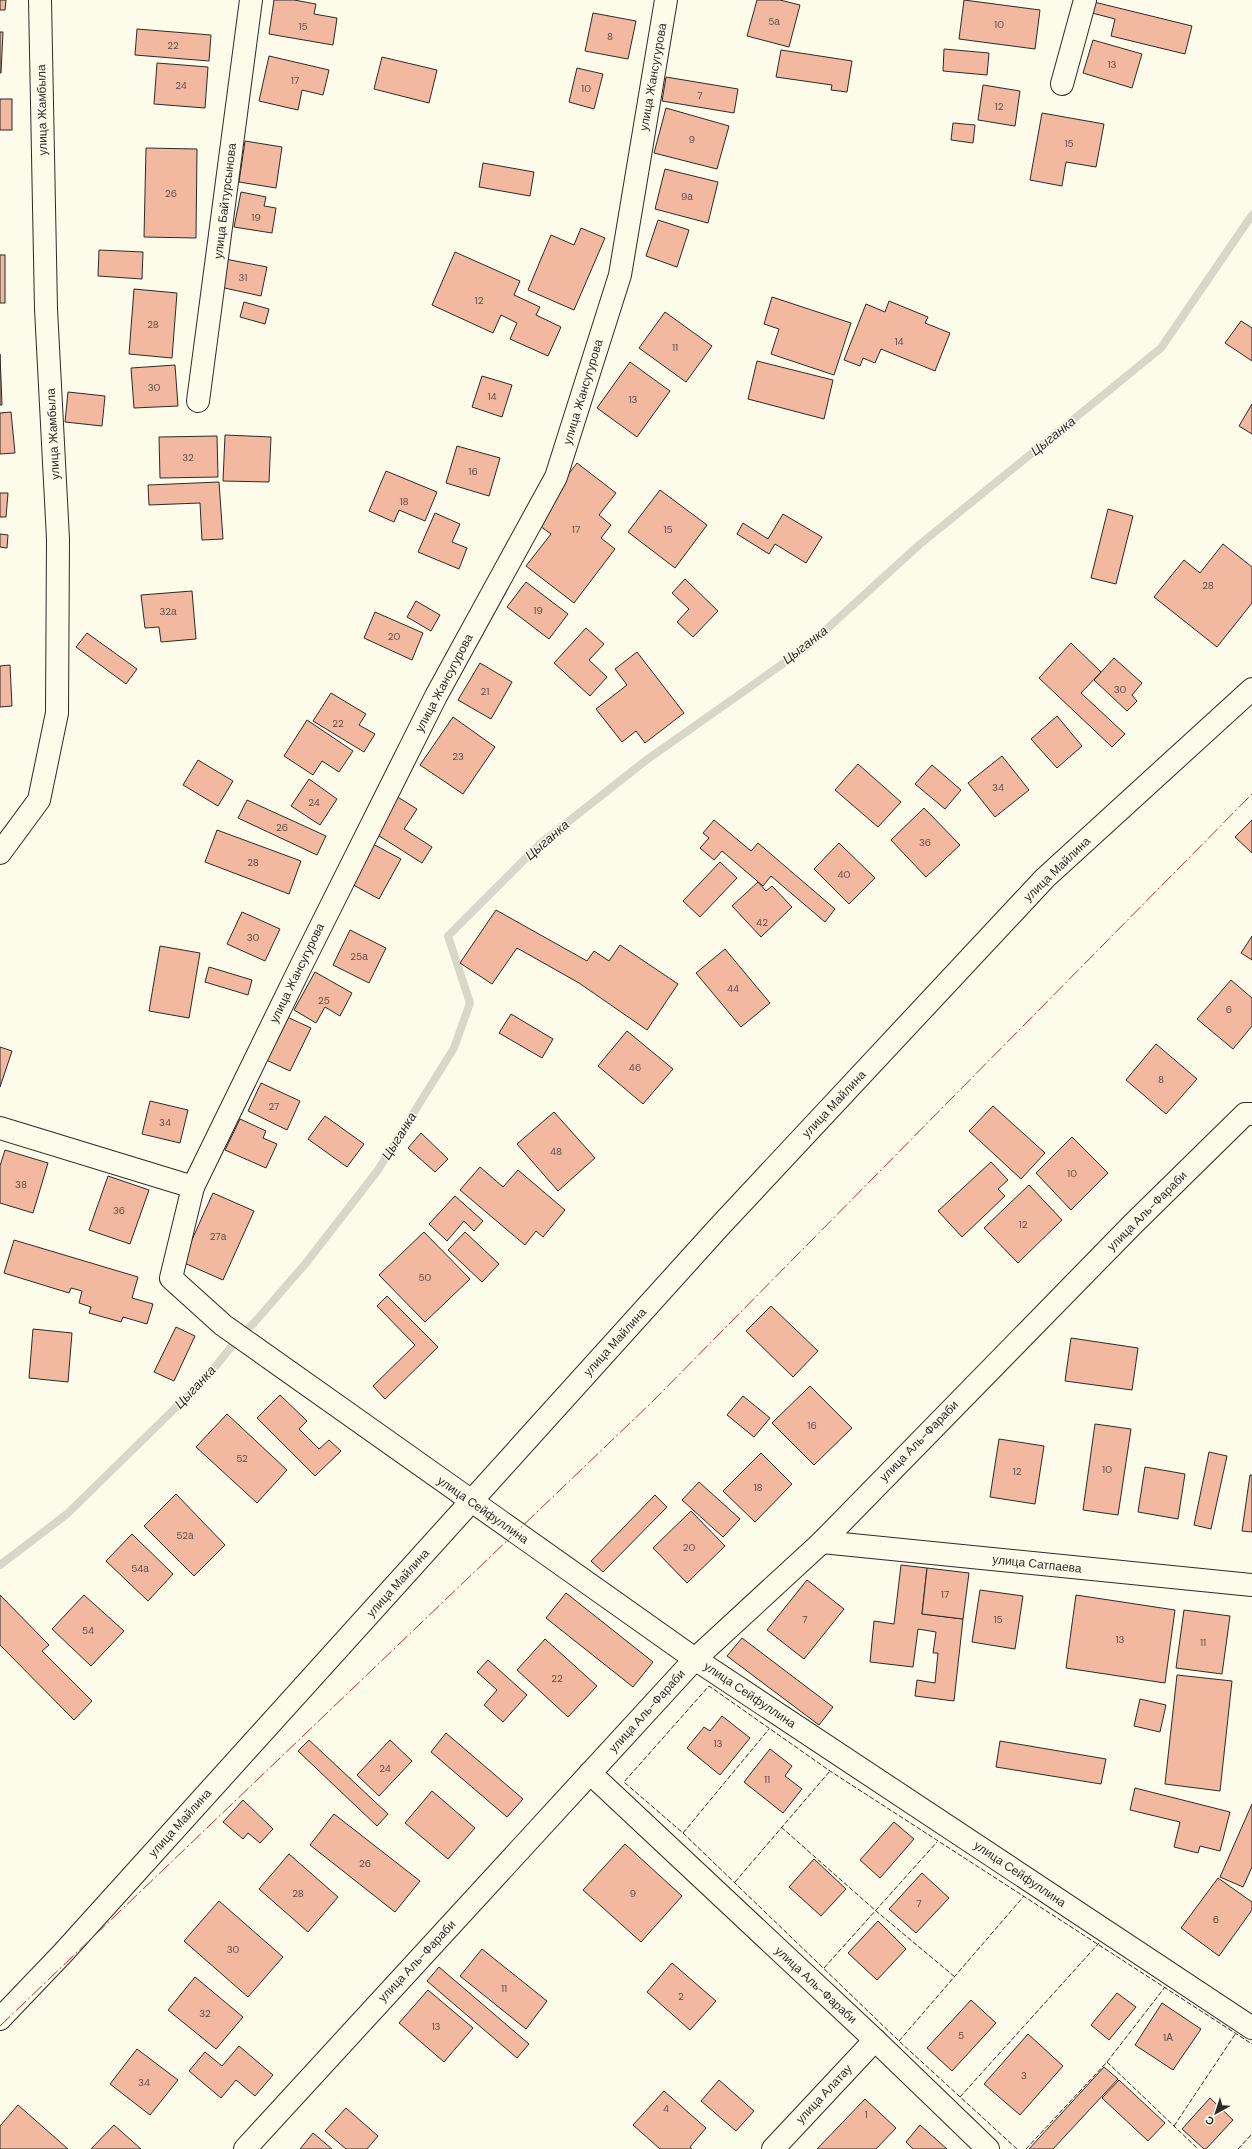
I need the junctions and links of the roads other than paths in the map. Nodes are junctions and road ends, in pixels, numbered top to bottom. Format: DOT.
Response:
graph roads {
  1 [pos="40,0"];
  2 [pos="251,0"];
  3 [pos="666,0"];
  4 [pos="1085,0"];
  5 [pos="1062,84"];
  6 [pos="198,402"];
  7 [pos="1252,688"];
  8 [pos="0,853"];
  9 [pos="1252,1114"];
  10 [pos="0,1128"];
  11 [pos="193,1187"];
  12 [pos="224,1325"];
  13 [pos="471,1502"];
  14 [pos="822,1542"];
  15 [pos="1252,1585"];
  16 [pos="695,1659"];
  17 [pos="590,1773"];
  18 [pos="0,2018"];
  19 [pos="1252,2028"];
  20 [pos="875,2040"];
  21 [pos="245,2149"];
  22 [pos="773,2149"];
  23 [pos="988,2149"];
  1 -- 8 [label="street, улица Жамбыла"];
  2 -- 6 [label="street, улица Байтурсынова"];
  3 -- 11 [label="street, улица Жансугурова"];
  4 -- 5 [label="street"];
  7 -- 13 [label="street, улица Майлина"];
  9 -- 14 [label="street, улица Аль-Фараби"];
  10 -- 11 [label="street"];
  11 -- 12 [label="street, улица Жансугурова"];
  12 -- 13 [label="street, улица Сейфуллина"];
  13 -- 16 [label="street, улица Сейфуллина"];
  13 -- 18 [label="street, улица Майлина"];
  14 -- 15 [label="street, улица Сатпаева"];
  14 -- 16 [label="street, улица Аль-Фараби"];
  16 -- 17 [label="street, улица Аль-Фараби"];
  16 -- 19 [label="street, улица Сейфуллина"];
  17 -- 20 [label="street, улица Аль-Фараби"];
  17 -- 21 [label="street, улица Аль-Фараби"];
  20 -- 22 [label="street, улица Алатау"];
  20 -- 23 [label="street, улица Аль-Фараби"];
}
